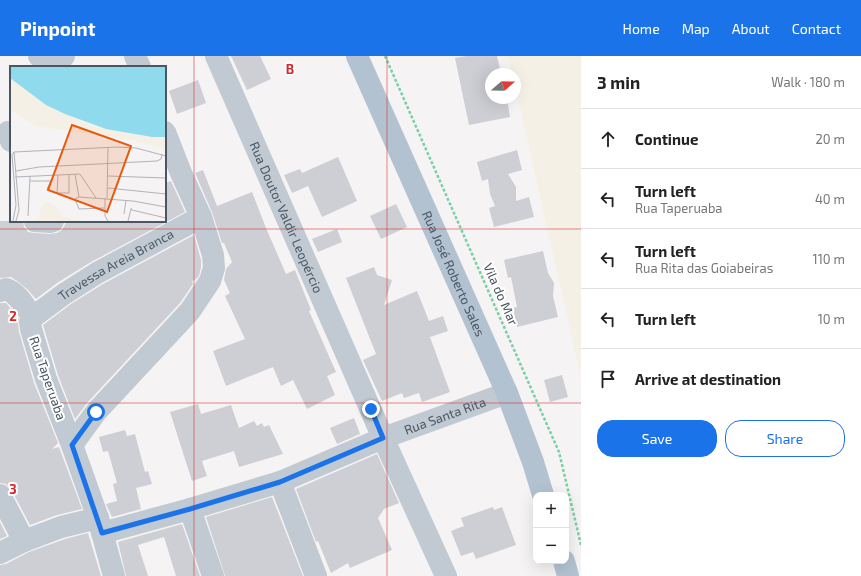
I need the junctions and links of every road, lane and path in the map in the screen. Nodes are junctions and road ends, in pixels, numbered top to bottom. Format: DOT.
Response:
graph roads {
  1 [pos="39,56"];
  2 [pos="64,56"];
  3 [pos="135,56"];
  4 [pos="216,56"];
  5 [pos="357,56"];
  6 [pos="385,56"];
  7 [pos="140,66"];
  8 [pos="166,138"];
  9 [pos="173,176"];
  10 [pos="201,217"];
  11 [pos="0,291"];
  12 [pos="33,317"];
  13 [pos="507,394"];
  14 [pos="383,438"];
  15 [pos="72,445"];
  16 [pos="280,482"];
  17 [pos="542,492"];
  18 [pos="0,495"];
  19 [pos="190,509"];
  20 [pos="100,525"];
  21 [pos="24,541"];
  22 [pos="581,545"];
  23 [pos="0,554"];
  24 [pos="565,564"];
  25 [pos="114,576"];
  26 [pos="212,576"];
  27 [pos="316,576"];
  28 [pos="446,576"];
  29 [pos="568,576"];
  1 -- 2 [label="street"];
  3 -- 7 [label="street"];
  4 -- 14 [label="street, Rua Doutor Valdir Leopércio"];
  5 -- 13 [label="main road, Rua José Roberto Sales"];
  6 -- 22 [label="path, Vila do Mar"];
  8 -- 9 [label="street"];
  9 -- 10 [label="street"];
  10 -- 12 [label="street, Travessa Areia Branca"];
  10 -- 15 [label="street"];
  11 -- 12 [label="street"];
  12 -- 15 [label="street, Rua Taperuaba"];
  13 -- 14 [label="street, Rua Santa Rita"];
  13 -- 17 [label="main road, Rua José Roberto Sales"];
  14 -- 16 [label="street, Rua Santa Rita"];
  14 -- 28 [label="street, Rua Doutor Valdir Leopércio"];
  15 -- 20 [label="street, Rua Taperuaba"];
  16 -- 19 [label="street, Rua Santa Rita"];
  16 -- 27 [label="street"];
  18 -- 21 [label="street"];
  19 -- 20 [label="street, Rua Santa Rita"];
  19 -- 26 [label="street"];
  20 -- 21 [label="street, Rua Santa Rita"];
  20 -- 25 [label="street, Rua Taperuaba"];
  21 -- 23 [label="street, Rua Santa Rita"];
  24 -- 29 [label="main road"];
}
